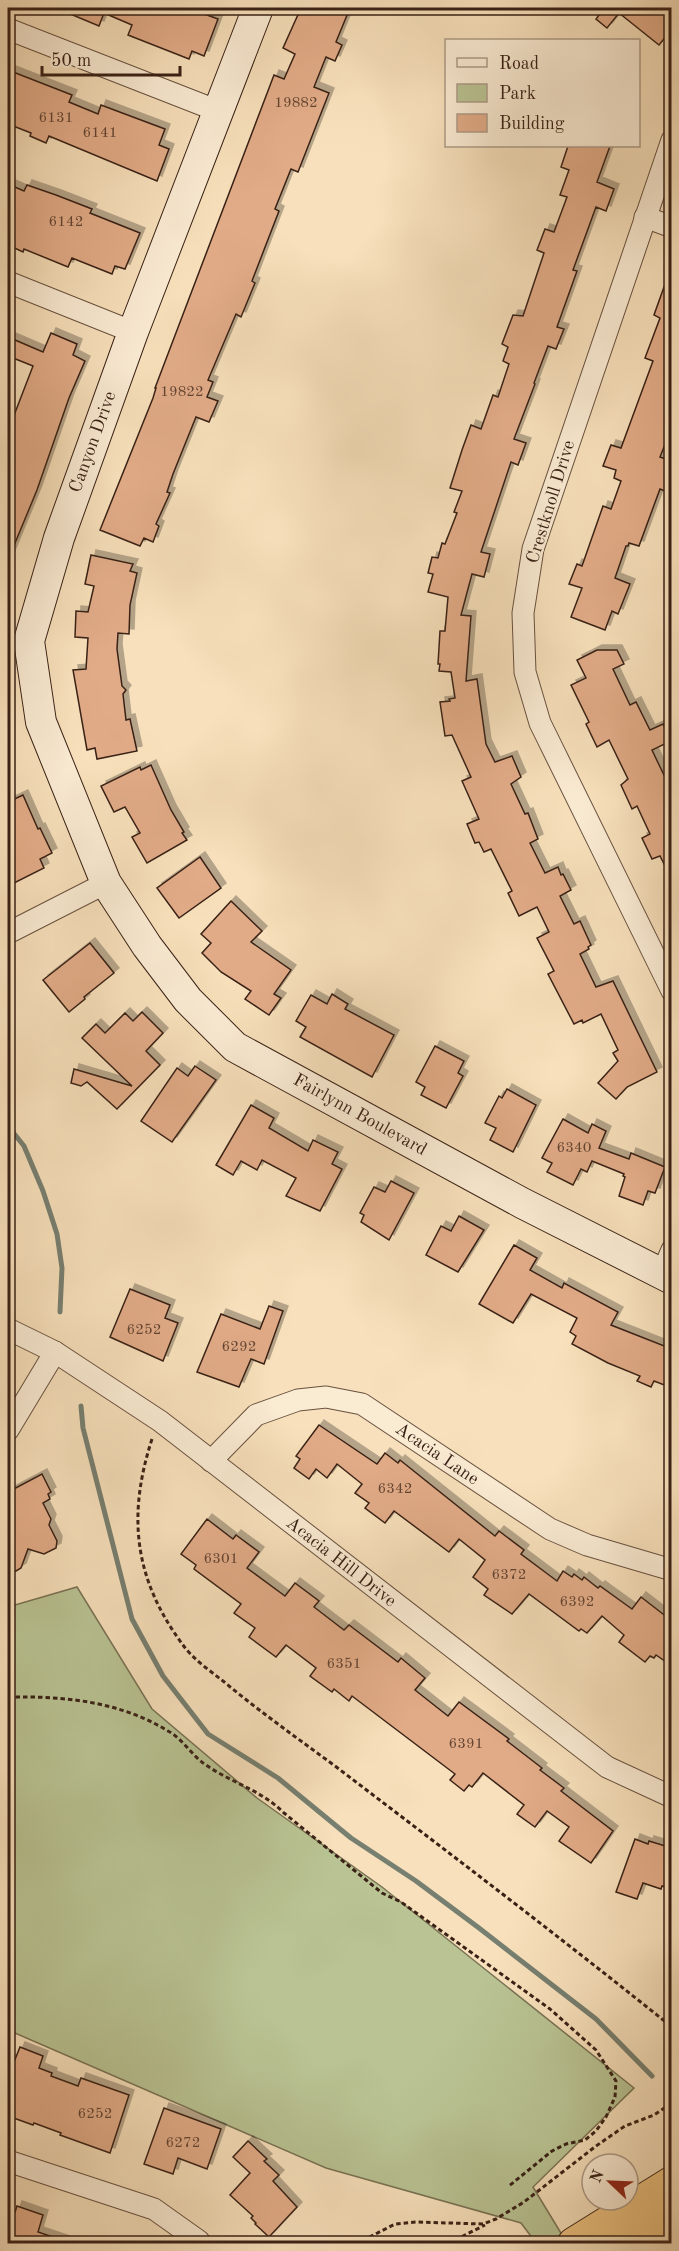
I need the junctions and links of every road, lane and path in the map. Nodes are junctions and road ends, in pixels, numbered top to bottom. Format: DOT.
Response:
graph roads {
  1 [pos="258,8"];
  2 [pos="8,29"];
  3 [pos="218,111"];
  4 [pos="672,140"];
  5 [pos="645,217"];
  6 [pos="672,228"];
  7 [pos="8,282"];
  8 [pos="133,332"];
  9 [pos="106,883"];
  10 [pos="8,933"];
  11 [pos="672,991"];
  12 [pos="668,1268"];
  13 [pos="8,1329"];
  14 [pos="55,1352"];
  15 [pos="160,1421"];
  16 [pos="8,1430"];
  17 [pos="211,1461"];
  18 [pos="672,1570"];
  19 [pos="8,1697"];
  20 [pos="672,1797"];
  21 [pos="672,2026"];
  22 [pos="672,2103"];
  23 [pos="8,2161"];
  24 [pos="672,2183"];
  25 [pos="509,2186"];
  26 [pos="672,2218"];
  27 [pos="496,2219"];
  28 [pos="199,2241"];
  29 [pos="356,2244"];
  30 [pos="433,2244"];
  31 [pos="574,2244"];
  32 [pos="629,2244"];
  1 -- 3 [label="street, Canyon Drive"];
  2 -- 3 [label="street"];
  3 -- 8 [label="street, Canyon Drive"];
  4 -- 5 [label="street, Crestknoll Drive"];
  5 -- 6 [label="street"];
  5 -- 11 [label="street, Crestknoll Drive"];
  7 -- 8 [label="street"];
  8 -- 9 [label="street, Canyon Drive"];
  9 -- 10 [label="street"];
  9 -- 12 [label="street, Fairlynn Boulevard"];
  13 -- 14 [label="street, Acacia Hill Drive"];
  14 -- 15 [label="street, Acacia Hill Drive"];
  14 -- 16 [label="street"];
  15 -- 17 [label="street, Acacia Hill Drive"];
  15 -- 21 [label="path"];
  17 -- 18 [label="street, Acacia Lane"];
  17 -- 20 [label="street, Acacia Hill Drive"];
  19 -- 25 [label="path"];
  22 -- 27 [label="path"];
  23 -- 28 [label="street"];
  24 -- 31 [label="highway"];
  26 -- 32 [label="highway"];
  27 -- 29 [label="path"];
  27 -- 30 [label="path"];
}
